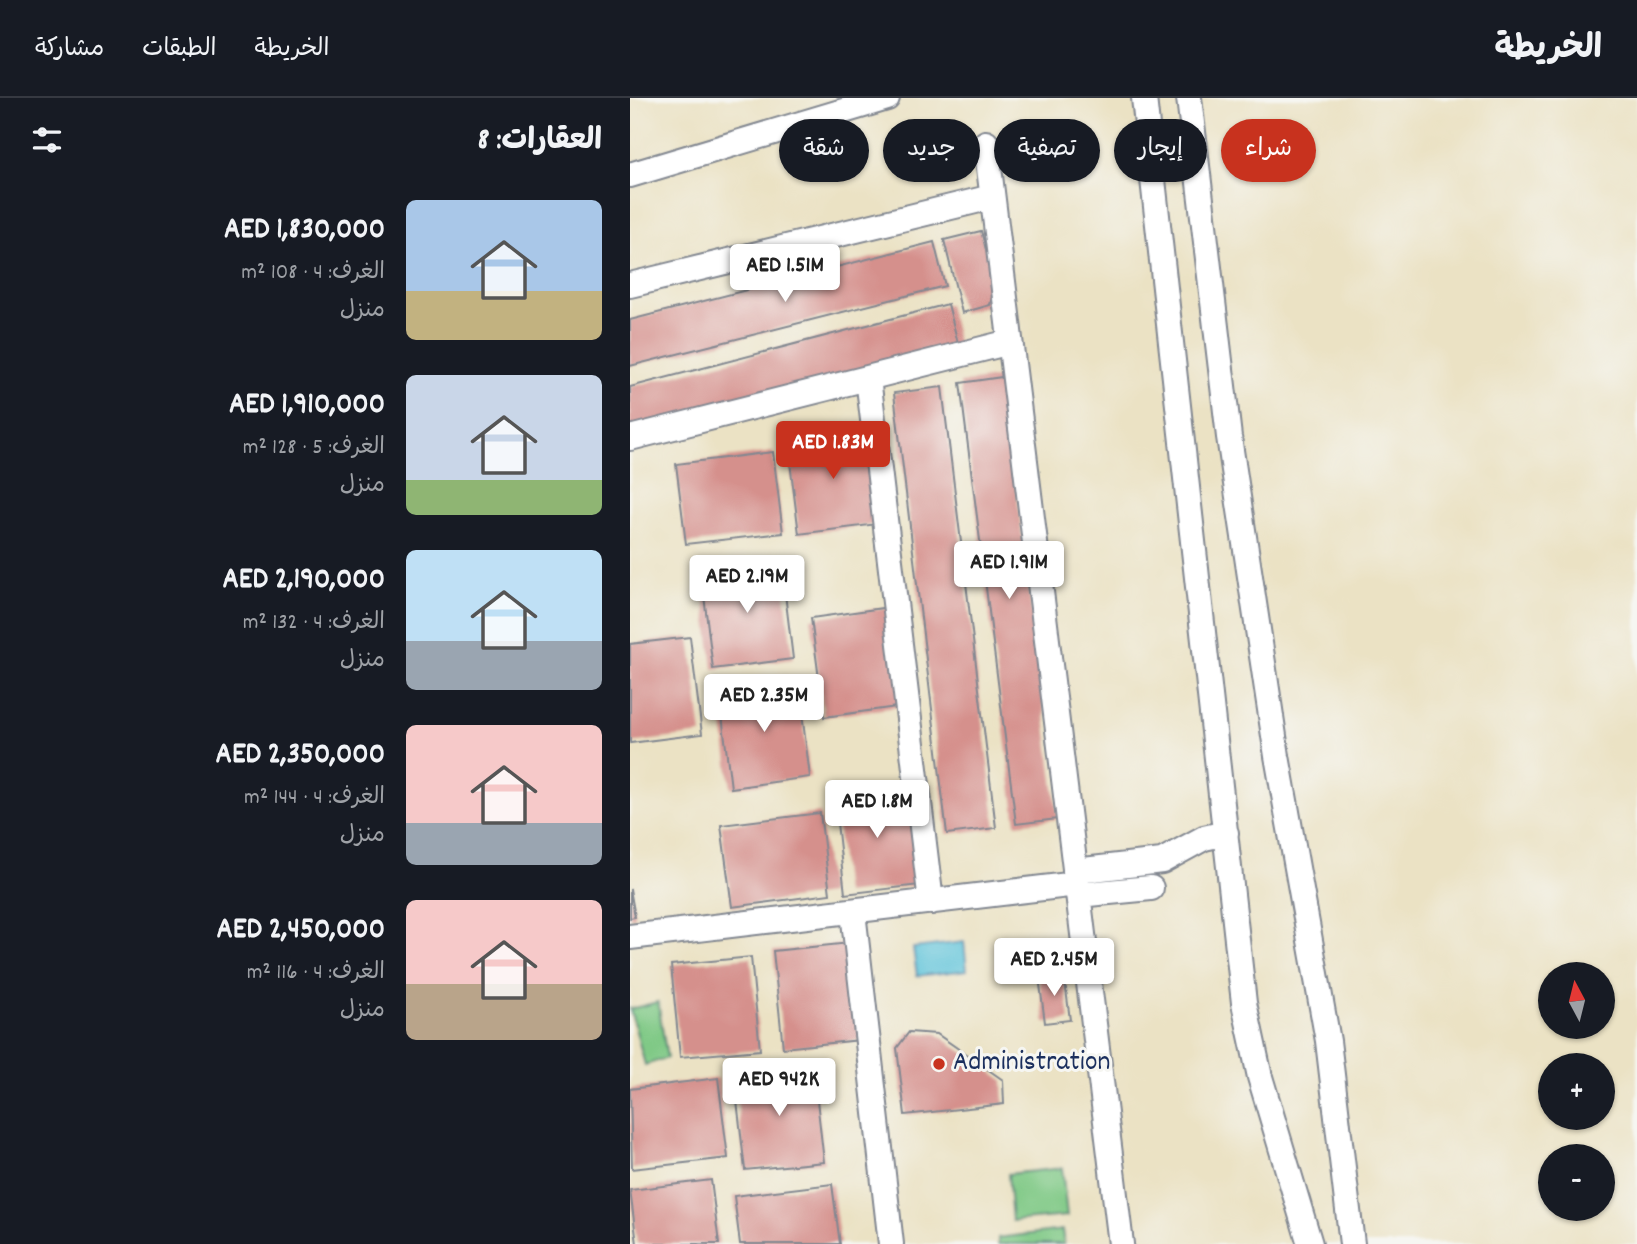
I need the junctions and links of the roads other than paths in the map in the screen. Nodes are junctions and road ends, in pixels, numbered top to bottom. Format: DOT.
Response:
graph roads {
  1 [pos="887,98"];
  2 [pos="1144,98"];
  3 [pos="1189,98"];
  4 [pos="986,143"];
  5 [pos="630,174"];
  6 [pos="992,197"];
  7 [pos="630,285"];
  8 [pos="1010,342"];
  9 [pos="868,378"];
  10 [pos="630,438"];
  11 [pos="1226,833"];
  12 [pos="1076,883"];
  13 [pos="1151,888"];
  14 [pos="931,902"];
  15 [pos="853,912"];
  16 [pos="630,937"];
  17 [pos="891,1244"];
  18 [pos="1121,1244"];
  19 [pos="1310,1244"];
  20 [pos="1352,1244"];
  1 -- 5 [label="street"];
  2 -- 11 [label="street"];
  3 -- 20 [label="street"];
  4 -- 6 [label="street"];
  6 -- 7 [label="street"];
  6 -- 8 [label="street"];
  8 -- 9 [label="street"];
  8 -- 12 [label="street"];
  9 -- 10 [label="street"];
  9 -- 14 [label="street"];
  11 -- 12 [label="street"];
  11 -- 19 [label="street"];
  12 -- 13 [label="street"];
  12 -- 14 [label="street"];
  12 -- 18 [label="street"];
  14 -- 15 [label="street"];
  15 -- 16 [label="street"];
  15 -- 17 [label="street"];
}
